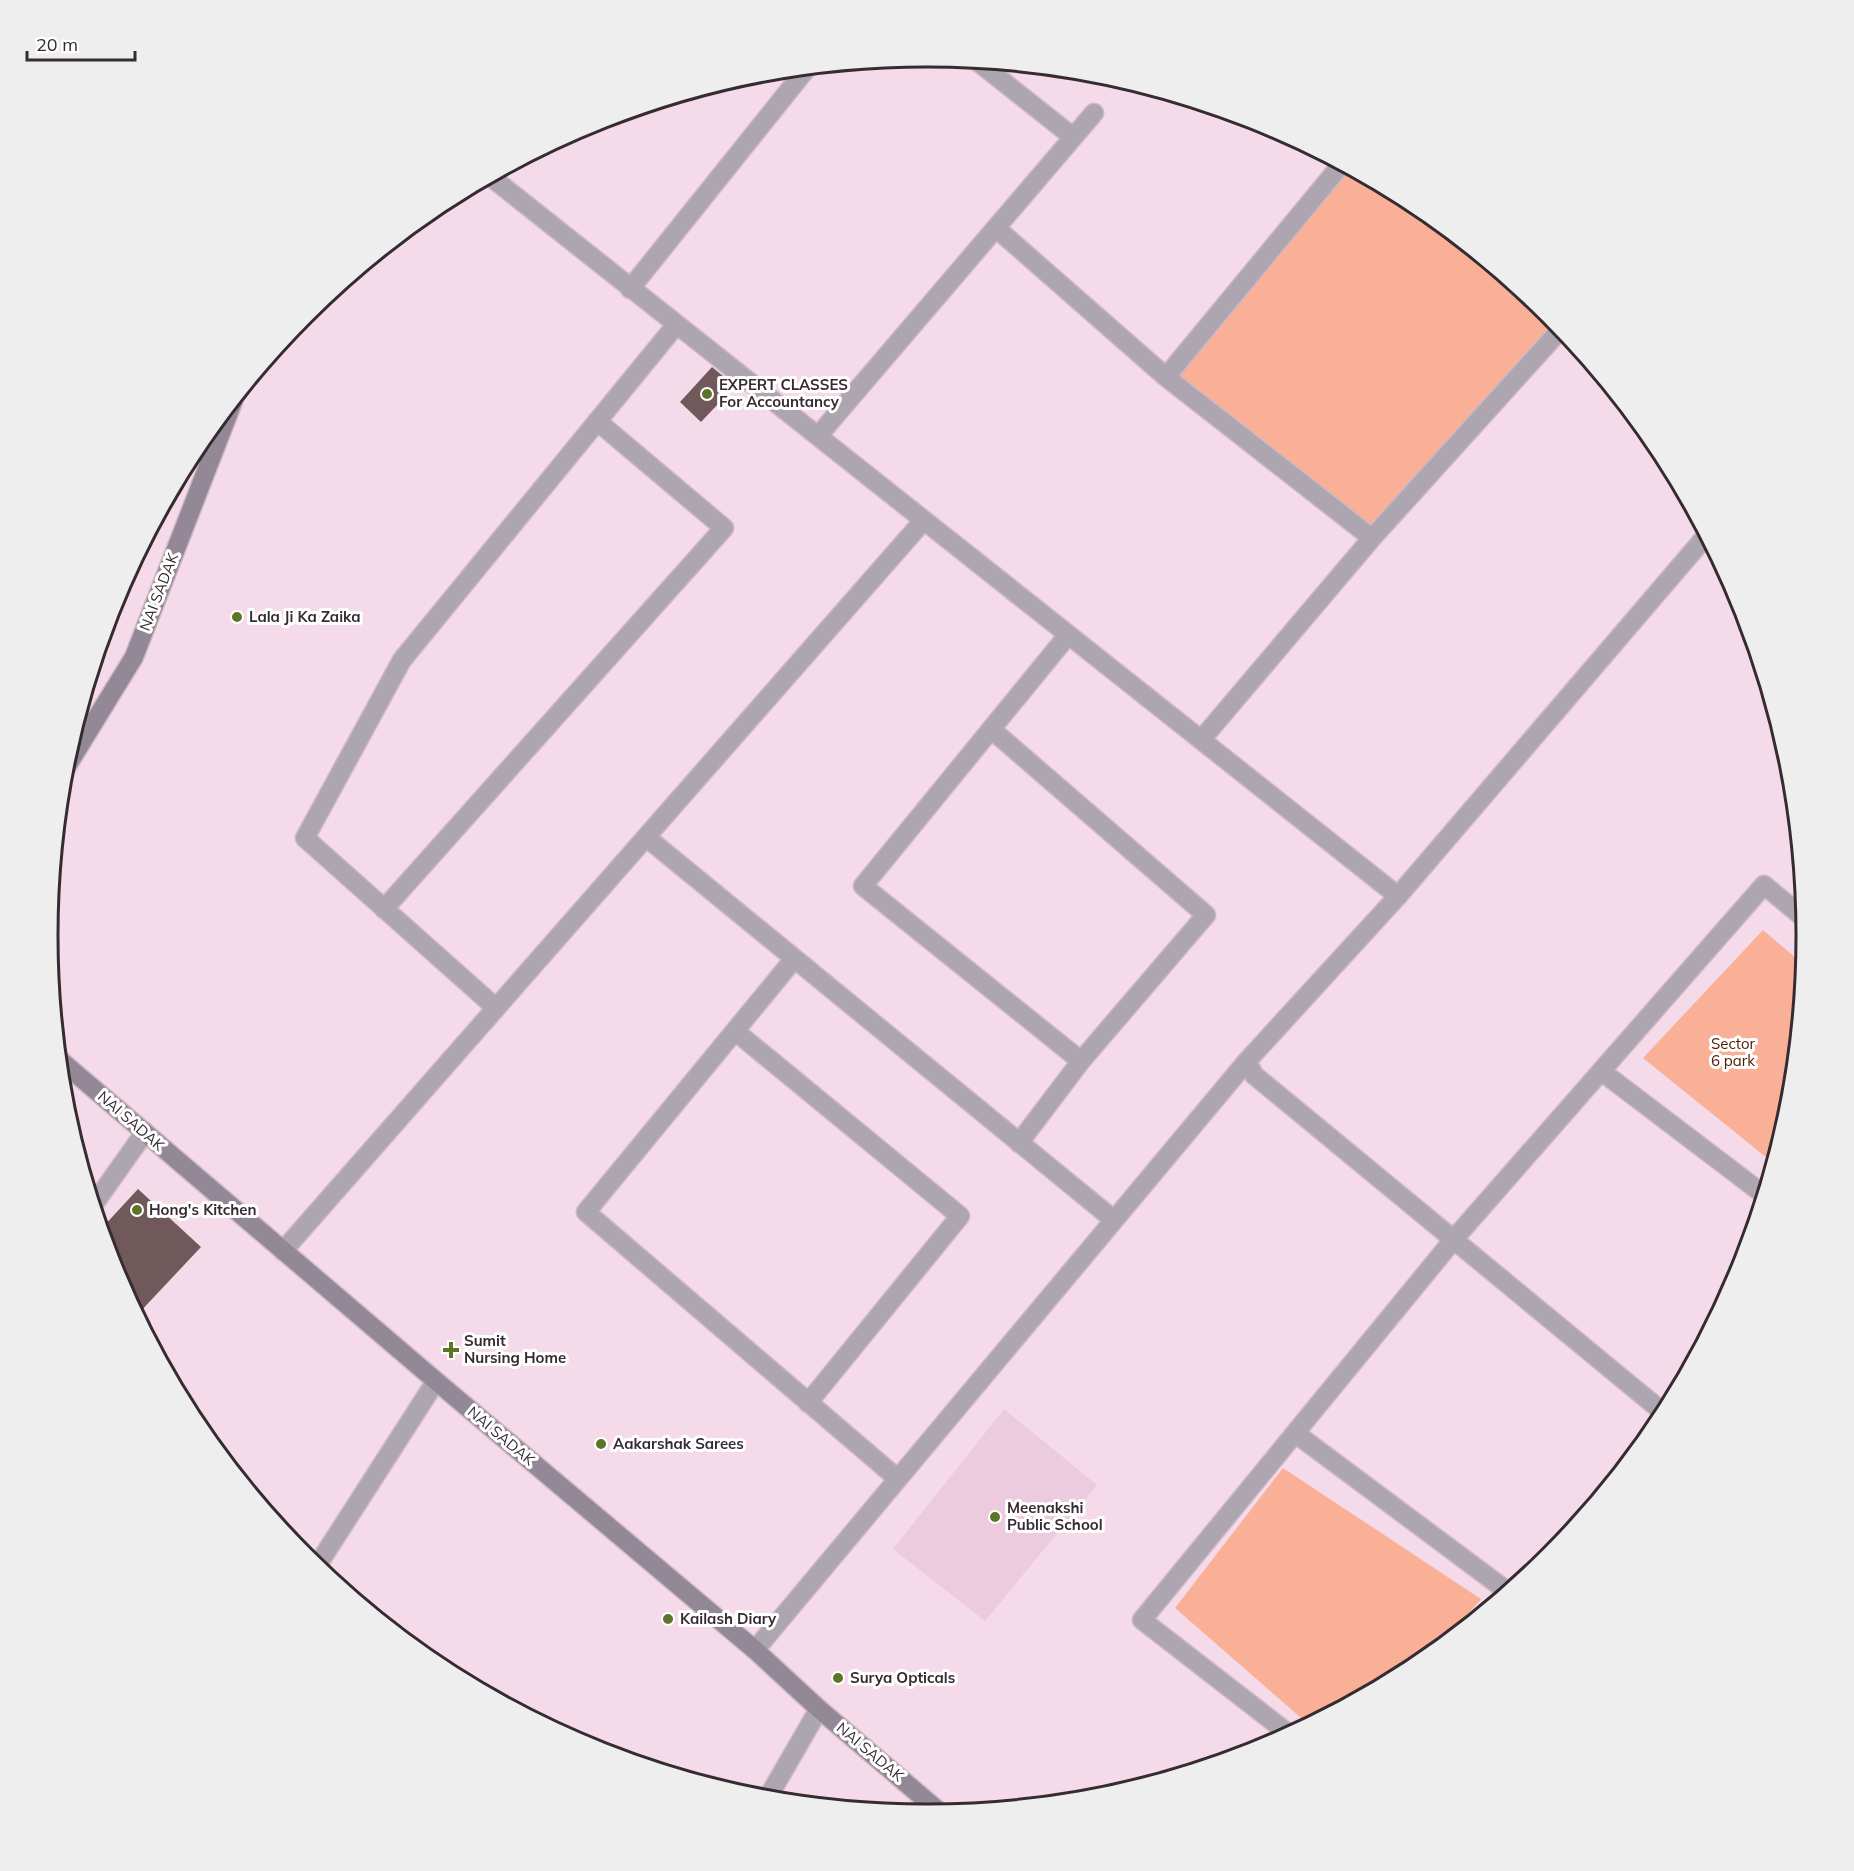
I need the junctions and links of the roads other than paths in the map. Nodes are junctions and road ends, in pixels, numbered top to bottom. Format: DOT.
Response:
graph roads {
  1 [pos="988,69"];
  2 [pos="800,76"];
  3 [pos="1094,113"];
  4 [pos="1073,137"];
  5 [pos="1337,170"];
  6 [pos="496,181"];
  7 [pos="996,228"];
  8 [pos="630,288"];
  9 [pos="676,325"];
  10 [pos="1555,336"];
  11 [pos="1166,377"];
  12 [pos="597,421"];
  13 [pos="223,428"];
  14 [pos="818,436"];
  15 [pos="924,520"];
  16 [pos="1372,538"];
  17 [pos="1701,542"];
  18 [pos="1068,635"];
  19 [pos="991,729"];
  20 [pos="1202,740"];
  21 [pos="80,745"];
  22 [pos="646,837"];
  23 [pos="1398,896"];
  24 [pos="384,909"];
  25 [pos="1795,911"];
  26 [pos="794,959"];
  27 [pos="496,1008"];
  28 [pos="735,1031"];
  29 [pos="1081,1061"];
  30 [pos="1247,1061"];
  31 [pos="69,1068"];
  32 [pos="1601,1071"];
  33 [pos="145,1132"];
  34 [pos="1019,1143"];
  35 [pos="1757,1189"];
  36 [pos="99,1197"];
  37 [pos="1114,1220"];
  38 [pos="1454,1239"];
  39 [pos="283,1251"];
  40 [pos="436,1381"];
  41 [pos="808,1403"];
  42 [pos="1656,1407"];
  43 [pos="1295,1433"];
  44 [pos="898,1479"];
  45 [pos="322,1558"];
  46 [pos="1501,1587"];
  47 [pos="755,1650"];
  48 [pos="819,1709"];
  49 [pos="1281,1728"];
  50 [pos="772,1790"];
  51 [pos="930,1804"];
  1 -- 4 [label="street"];
  2 -- 8 [label="street"];
  3 -- 4 [label="street"];
  4 -- 7 [label="street"];
  5 -- 11 [label="street"];
  6 -- 8 [label="street"];
  7 -- 11 [label="street"];
  7 -- 14 [label="street"];
  8 -- 9 [label="street"];
  9 -- 12 [label="street"];
  9 -- 14 [label="street"];
  10 -- 16 [label="street"];
  11 -- 16 [label="street"];
  12 -- 24 [label="street"];
  12 -- 24 [label="street"];
  13 -- 21 [label="street, NAI SADAK"];
  14 -- 15 [label="street"];
  15 -- 18 [label="street"];
  15 -- 22 [label="street"];
  16 -- 20 [label="street"];
  17 -- 23 [label="street"];
  18 -- 19 [label="street"];
  18 -- 20 [label="street"];
  19 -- 29 [label="street"];
  19 -- 29 [label="street"];
  20 -- 23 [label="street"];
  22 -- 26 [label="street"];
  22 -- 27 [label="street"];
  23 -- 30 [label="street"];
  24 -- 27 [label="street"];
  25 -- 32 [label="street"];
  26 -- 28 [label="street"];
  26 -- 34 [label="street"];
  27 -- 39 [label="street"];
  28 -- 41 [label="street"];
  28 -- 41 [label="street"];
  29 -- 34 [label="street"];
  30 -- 37 [label="street"];
  30 -- 38 [label="street"];
  31 -- 33 [label="street, NAI SADAK"];
  32 -- 35 [label="street"];
  32 -- 38 [label="street"];
  33 -- 36 [label="street"];
  33 -- 39 [label="street, NAI SADAK"];
  34 -- 37 [label="street"];
  37 -- 44 [label="street"];
  38 -- 42 [label="street"];
  38 -- 43 [label="street"];
  39 -- 40 [label="street, NAI SADAK"];
  40 -- 45 [label="street"];
  40 -- 47 [label="street, NAI SADAK"];
  41 -- 44 [label="street"];
  43 -- 46 [label="street"];
  43 -- 49 [label="street"];
  44 -- 47 [label="street"];
  47 -- 48 [label="street, NAI SADAK"];
  48 -- 50 [label="street"];
  48 -- 51 [label="street, NAI SADAK"];
}
